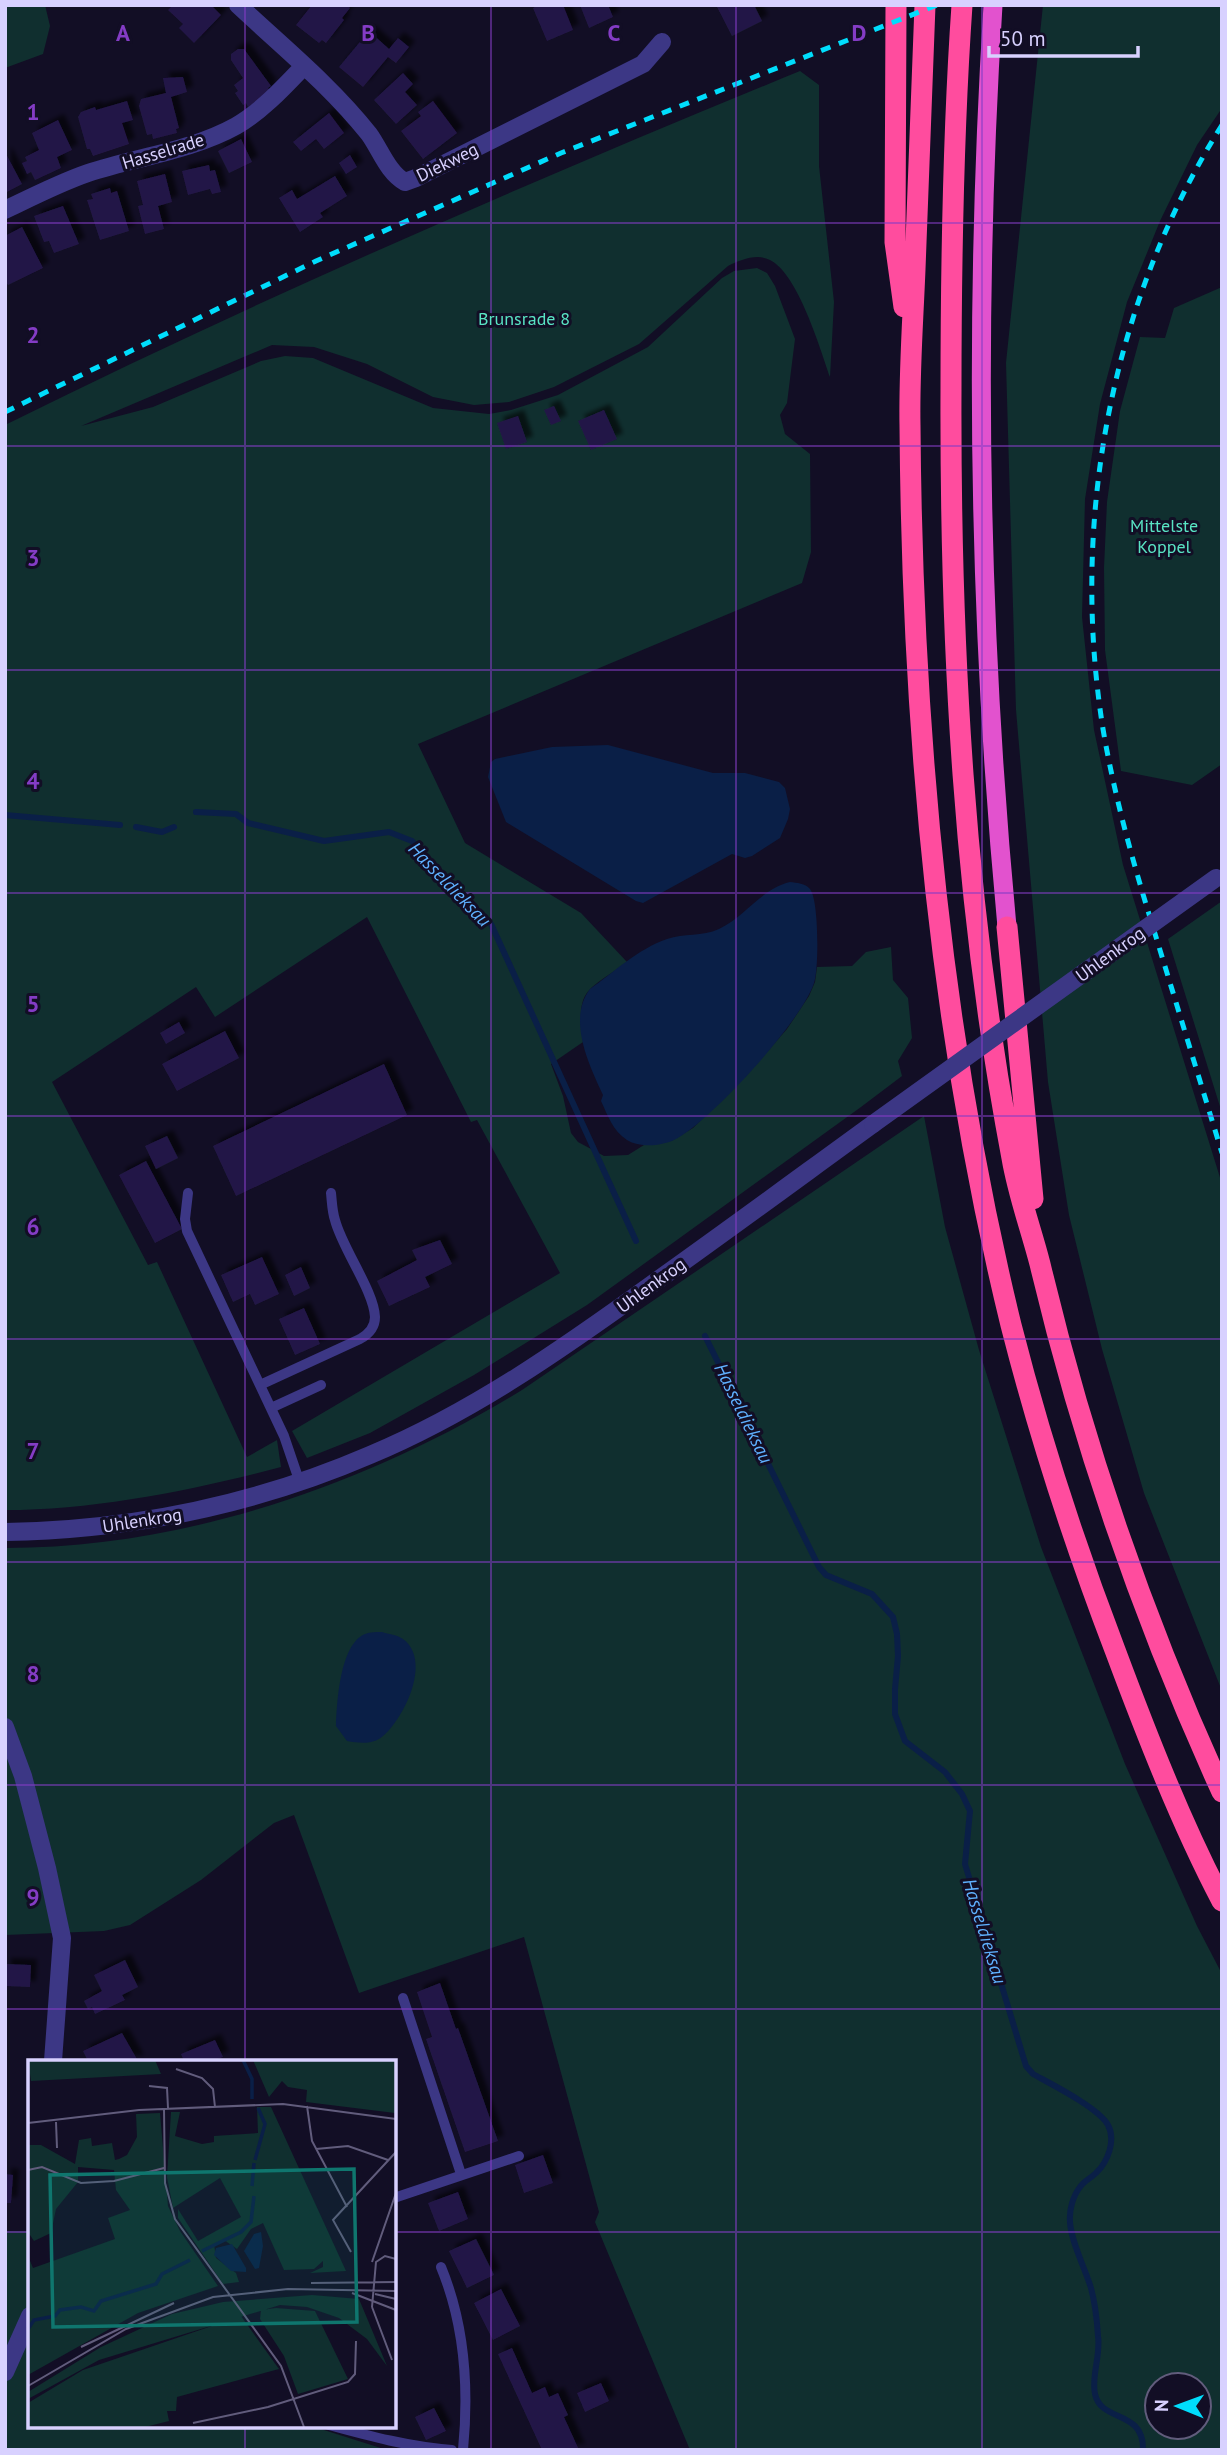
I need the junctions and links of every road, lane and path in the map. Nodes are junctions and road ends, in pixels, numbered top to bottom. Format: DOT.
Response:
graph roads {
  1 [pos="238,5"];
  2 [pos="896,5"];
  3 [pos="925,5"];
  4 [pos="962,5"];
  5 [pos="993,5"];
  6 [pos="1001,5"];
  7 [pos="662,42"];
  8 [pos="989,62"];
  9 [pos="304,66"];
  10 [pos="5,210"];
  11 [pos="911,364"];
  12 [pos="1219,876"];
  13 [pos="1007,927"];
  14 [pos="188,1192"];
  15 [pos="331,1193"];
  16 [pos="1039,1260"];
  17 [pos="260,1385"];
  18 [pos="321,1385"];
  19 [pos="271,1408"];
  20 [pos="300,1483"];
  21 [pos="5,1532"];
  22 [pos="5,1727"];
  23 [pos="1222,1793"];
  24 [pos="1222,1901"];
  25 [pos="403,1998"];
  26 [pos="53,2060"];
  27 [pos="519,2156"];
  28 [pos="461,2174"];
  29 [pos="396,2197"];
  30 [pos="441,2267"];
  31 [pos="28,2320"];
  32 [pos="5,2372"];
  33 [pos="337,2427"];
  34 [pos="452,2450"];
  35 [pos="463,2450"];
  1 -- 9 [label="street, Diekweg"];
  2 -- 11 [label="highway"];
  3 -- 11 [label="highway"];
  4 -- 16 [label="highway"];
  5 -- 8 [label="highway"];
  6 -- 8 [label="highway"];
  7 -- 9 [label="street, Diekweg"];
  8 -- 13 [label="highway"];
  9 -- 10 [label="street, Hasselrade"];
  11 -- 24 [label="highway"];
  12 -- 20 [label="street, Uhlenkrog, bridge"];
  13 -- 16 [label="highway"];
  14 -- 17 [label="lane"];
  15 -- 17 [label="lane"];
  16 -- 23 [label="highway"];
  17 -- 19 [label="lane"];
  18 -- 19 [label="lane"];
  19 -- 20 [label="lane"];
  20 -- 21 [label="street, Uhlenkrog"];
  22 -- 26 [label="street"];
  25 -- 28 [label="lane"];
  27 -- 28 [label="lane"];
  28 -- 29 [label="lane"];
  30 -- 35 [label="lane"];
  31 -- 32 [label="street"];
  33 -- 34 [label="lane"];
}
